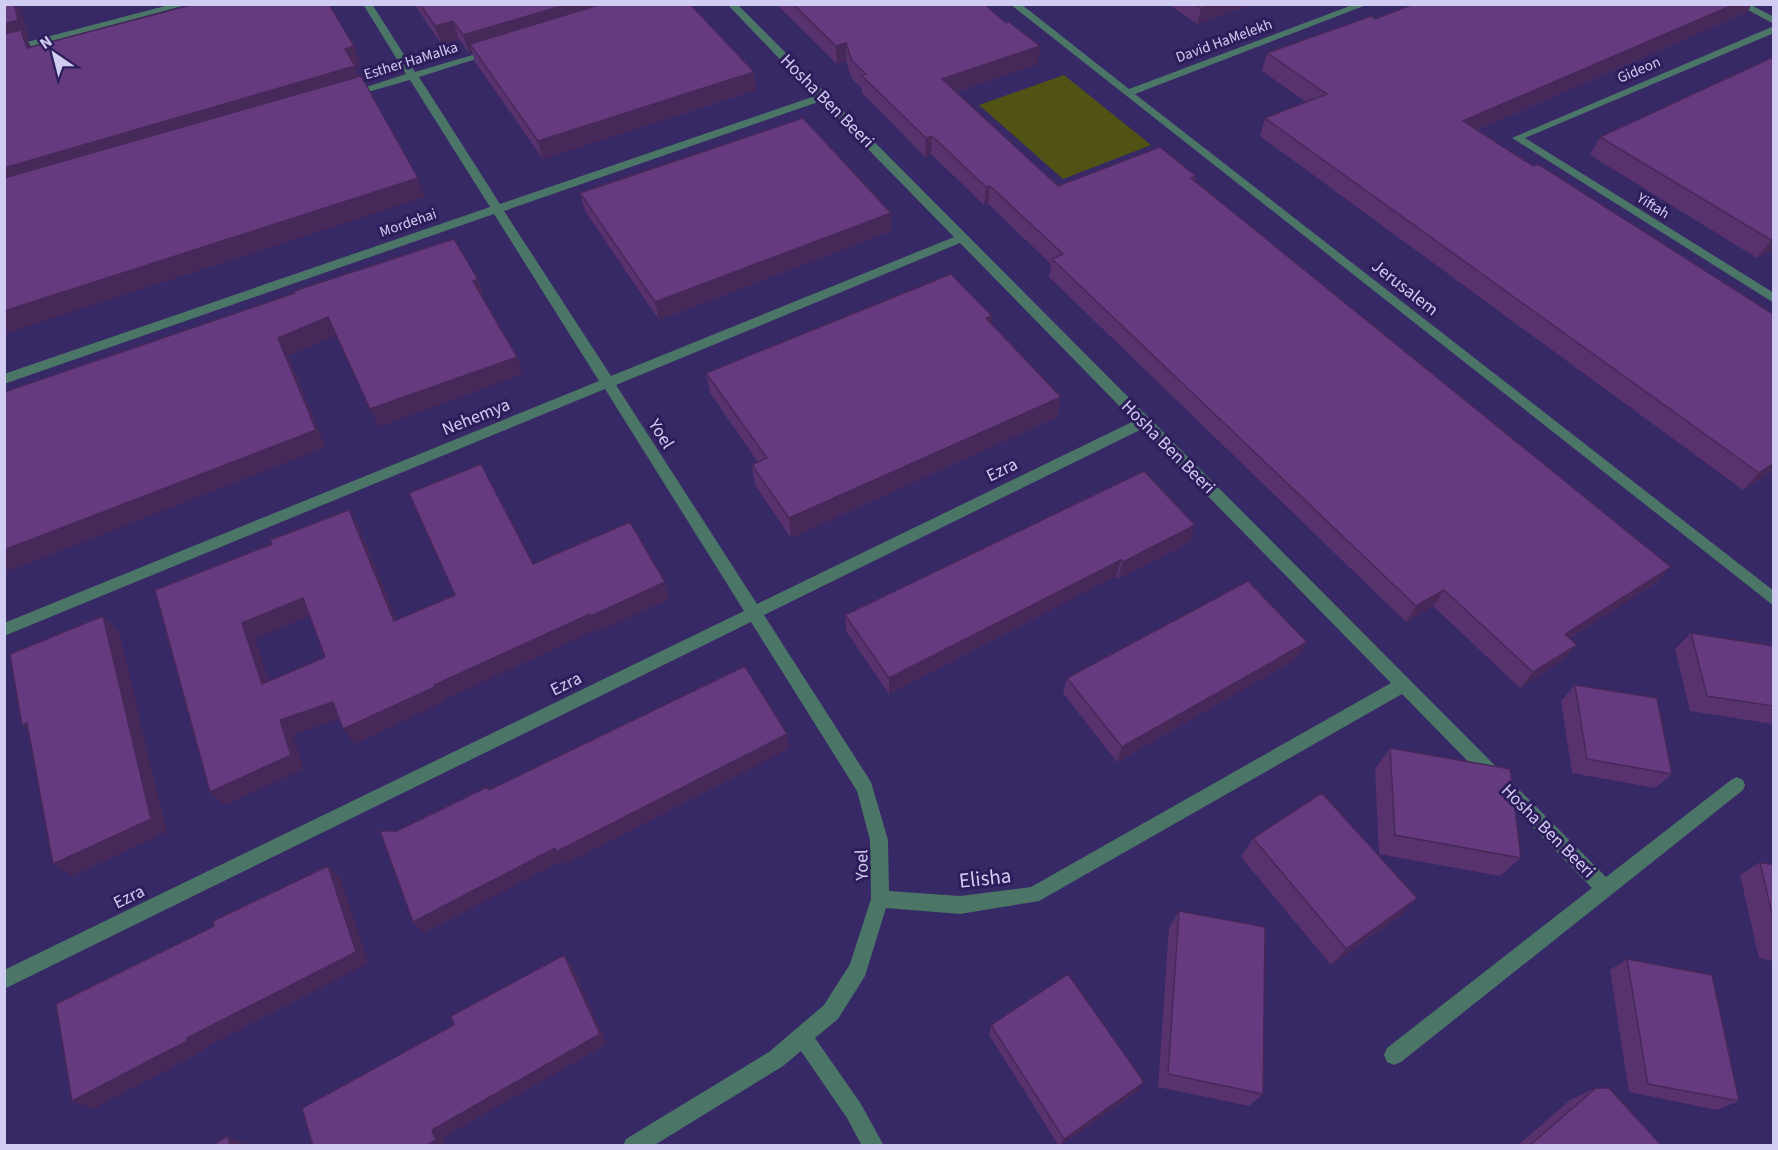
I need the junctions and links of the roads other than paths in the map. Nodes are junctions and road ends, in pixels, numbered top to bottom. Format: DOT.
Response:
graph roads {
  1 [pos="186,4"];
  2 [pos="367,4"];
  3 [pos="731,4"];
  4 [pos="1014,4"];
  5 [pos="1365,4"];
  6 [pos="1741,4"];
  7 [pos="1773,21"];
  8 [pos="1773,29"];
  9 [pos="504,49"];
  10 [pos="4,51"];
  11 [pos="412,76"];
  12 [pos="1127,93"];
  13 [pos="822,97"];
  14 [pos="333,99"];
  15 [pos="1517,138"];
  16 [pos="497,209"];
  17 [pos="962,238"];
  18 [pos="1773,299"];
  19 [pos="4,379"];
  20 [pos="608,383"];
  21 [pos="1144,422"];
  22 [pos="1773,600"];
  23 [pos="754,614"];
  24 [pos="4,630"];
  25 [pos="1403,685"];
  26 [pos="1737,785"];
  27 [pos="1605,890"];
  28 [pos="880,899"];
  29 [pos="4,980"];
  30 [pos="802,1036"];
  31 [pos="1395,1055"];
  32 [pos="633,1146"];
  33 [pos="874,1146"];
  1 -- 10 [label="street"];
  2 -- 11 [label="street, Yoel"];
  3 -- 13 [label="street, Hosha Ben Beeri"];
  4 -- 12 [label="street, Jerusalem"];
  5 -- 12 [label="street, David HaMelekh"];
  6 -- 7 [label="street"];
  8 -- 15 [label="street, Gideon"];
  9 -- 11 [label="street, Esther HaMalka"];
  11 -- 14 [label="street, Esther HaMalka"];
  11 -- 16 [label="street, Yoel"];
  12 -- 22 [label="street, Jerusalem"];
  13 -- 16 [label="street, Mordehai"];
  13 -- 17 [label="street, Hosha Ben Beeri"];
  15 -- 18 [label="street, Yiftah"];
  16 -- 19 [label="street, Mordehai"];
  16 -- 20 [label="street, Yoel"];
  17 -- 20 [label="street, Nehemya"];
  17 -- 21 [label="street, Hosha Ben Beeri"];
  20 -- 23 [label="street, Yoel"];
  20 -- 24 [label="street, Nehemya"];
  21 -- 23 [label="street, Ezra"];
  21 -- 25 [label="street, Hosha Ben Beeri"];
  23 -- 28 [label="street, Yoel"];
  23 -- 29 [label="street, Ezra"];
  25 -- 27 [label="street, Hosha Ben Beeri"];
  25 -- 28 [label="street, Elisha"];
  26 -- 27 [label="street, Hosha Ben Beeri"];
  27 -- 31 [label="street, Hosha Ben Beeri"];
  28 -- 30 [label="street"];
  30 -- 32 [label="street"];
  30 -- 33 [label="street"];
}
